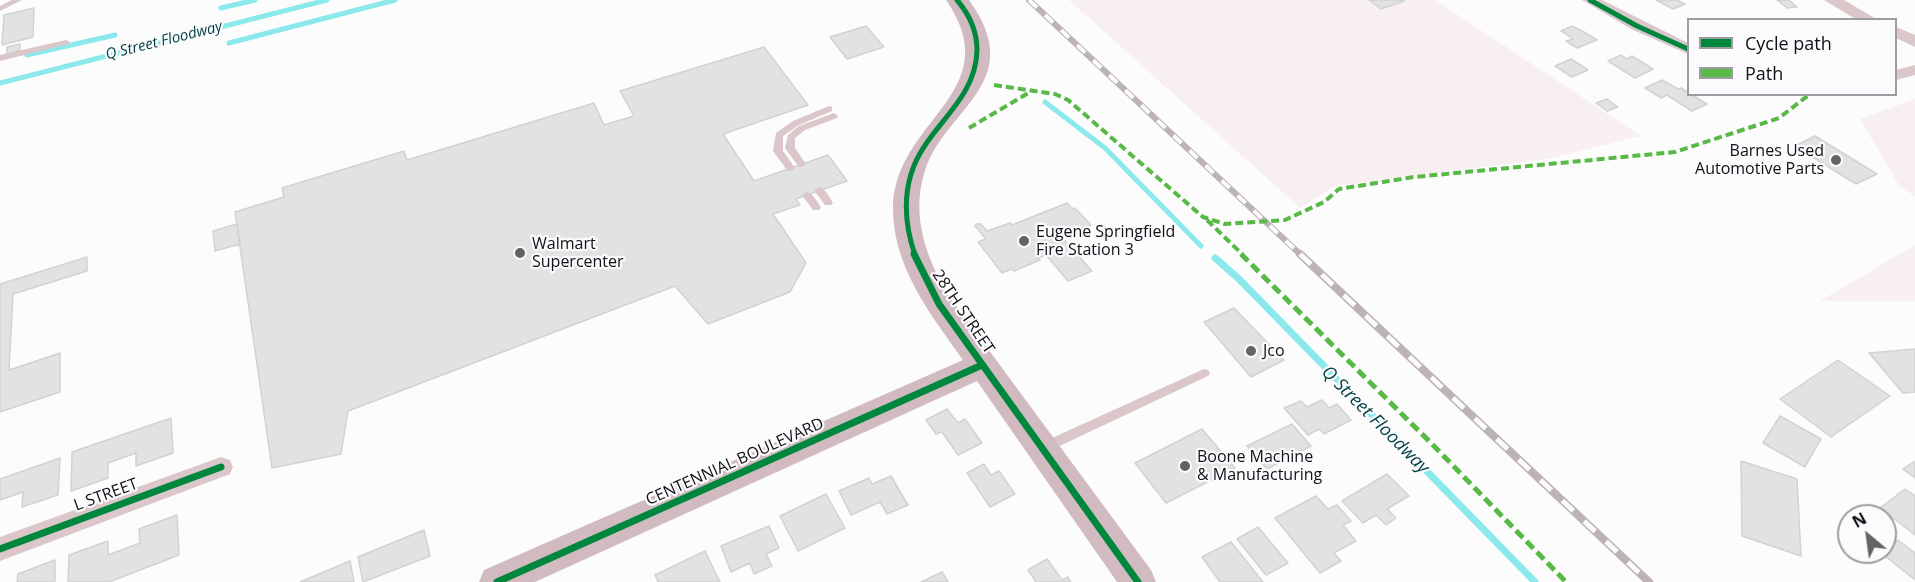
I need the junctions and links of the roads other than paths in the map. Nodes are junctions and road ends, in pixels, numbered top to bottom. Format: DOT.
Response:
graph roads {
  1 [pos="18,0"];
  2 [pos="957,0"];
  3 [pos="1590,0"];
  4 [pos="1832,0"];
  5 [pos="0,9"];
  6 [pos="1866,18"];
  7 [pos="1897,33"];
  8 [pos="66,42"];
  9 [pos="1915,42"];
  10 [pos="1687,48"];
  11 [pos="0,58"];
  12 [pos="1915,70"];
  13 [pos="1897,75"];
  14 [pos="801,164"];
  15 [pos="790,168"];
  16 [pos="819,190"];
  17 [pos="807,195"];
  18 [pos="828,203"];
  19 [pos="816,208"];
  20 [pos="982,365"];
  21 [pos="1204,373"];
  22 [pos="1042,449"];
  23 [pos="221,467"];
  24 [pos="0,549"];
  25 [pos="497,582"];
  26 [pos="1138,582"];
  1 -- 5 [label="lane"];
  2 -- 20 [label="main road, 28TH STREET"];
  3 -- 10 [label="street"];
  4 -- 6 [label="street"];
  7 -- 9 [label="street"];
  8 -- 11 [label="lane"];
  12 -- 13 [label="street"];
  14 -- 15 [label="lane"];
  16 -- 18 [label="lane"];
  17 -- 19 [label="lane"];
  20 -- 22 [label="main road, 28TH STREET"];
  20 -- 25 [label="main road, CENTENNIAL BOULEVARD"];
  21 -- 22 [label="lane"];
  22 -- 26 [label="main road, 28TH STREET"];
  23 -- 24 [label="street, L STREET"];
}
